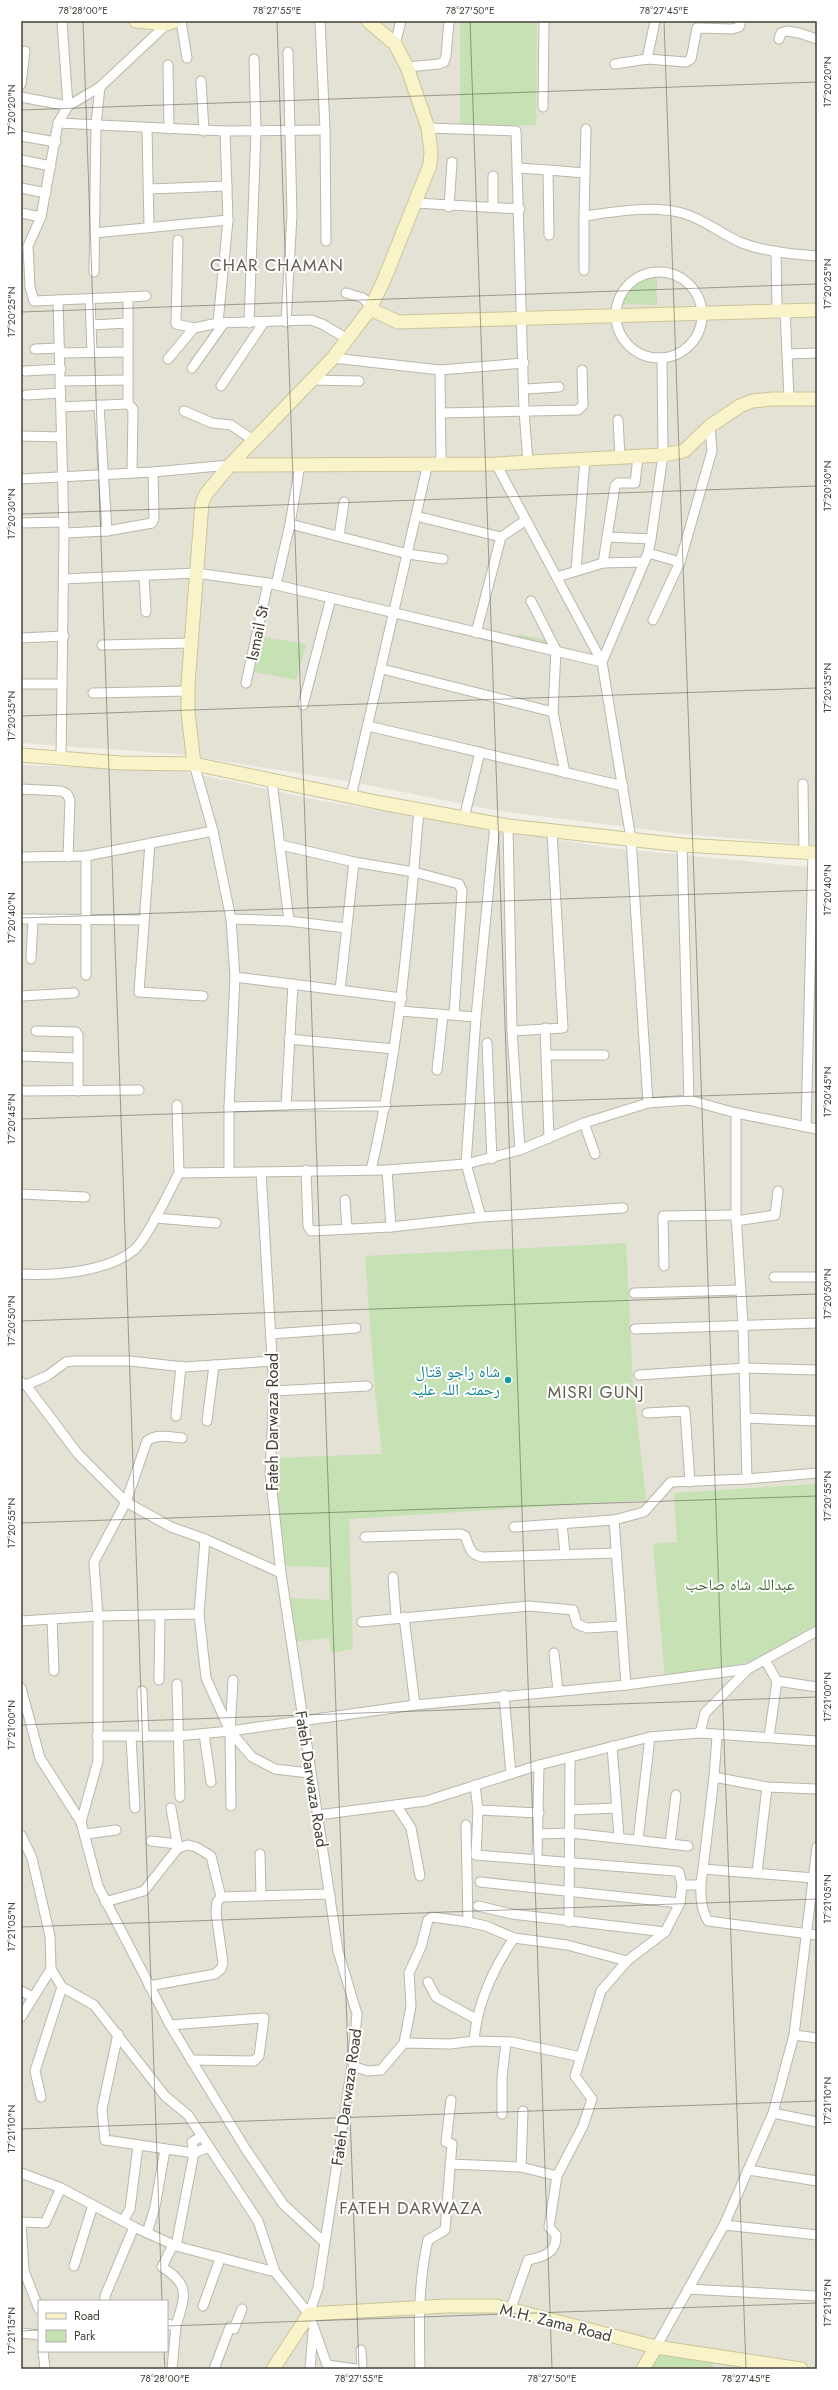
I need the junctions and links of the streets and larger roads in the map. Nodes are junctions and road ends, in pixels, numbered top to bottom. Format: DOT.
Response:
graph roads {
  1 [pos="62,21"];
  2 [pos="136,21"];
  3 [pos="181,21"];
  4 [pos="320,21"];
  5 [pos="368,21"];
  6 [pos="401,21"];
  7 [pos="449,21"];
  8 [pos="544,21"];
  9 [pos="655,21"];
  10 [pos="741,21"];
  11 [pos="171,22"];
  12 [pos="779,39"];
  13 [pos="817,39"];
  14 [pos="395,44"];
  15 [pos="25,51"];
  16 [pos="288,52"];
  17 [pos="187,58"];
  18 [pos="254,59"];
  19 [pos="647,60"];
  20 [pos="614,64"];
  21 [pos="168,65"];
  22 [pos="407,67"];
  23 [pos="201,81"];
  24 [pos="21,84"];
  25 [pos="100,87"];
  26 [pos="21,97"];
  27 [pos="68,106"];
  28 [pos="543,107"];
  29 [pos="58,124"];
  30 [pos="96,124"];
  31 [pos="147,128"];
  32 [pos="428,128"];
  33 [pos="169,129"];
  34 [pos="586,129"];
  35 [pos="289,130"];
  36 [pos="325,130"];
  37 [pos="204,131"];
  38 [pos="256,131"];
  39 [pos="225,132"];
  40 [pos="21,136"];
  41 [pos="56,142"];
  42 [pos="21,160"];
  43 [pos="452,162"];
  44 [pos="51,166"];
  45 [pos="518,168"];
  46 [pos="548,170"];
  47 [pos="585,173"];
  48 [pos="493,176"];
  49 [pos="227,186"];
  50 [pos="21,188"];
  51 [pos="149,189"];
  52 [pos="46,193"];
  53 [pos="416,203"];
  54 [pos="449,206"];
  55 [pos="493,207"];
  56 [pos="520,209"];
  57 [pos="21,213"];
  58 [pos="584,216"];
  59 [pos="41,217"];
  60 [pos="228,220"];
  61 [pos="149,227"];
  62 [pos="94,233"];
  63 [pos="549,235"];
  64 [pos="178,240"];
  65 [pos="326,241"];
  66 [pos="776,251"];
  67 [pos="817,256"];
  68 [pos="584,270"];
  69 [pos="94,272"];
  70 [pos="346,293"];
  71 [pos="128,296"];
  72 [pos="146,296"];
  73 [pos="90,299"];
  74 [pos="58,300"];
  75 [pos="371,307"];
  76 [pos="781,310"];
  77 [pos="817,310"];
  78 [pos="702,313"];
  79 [pos="615,315"];
  80 [pos="521,317"];
  81 [pos="249,322"];
  82 [pos="264,322"];
  83 [pos="286,322"];
  84 [pos="128,323"];
  85 [pos="221,323"];
  86 [pos="91,325"];
  87 [pos="194,328"];
  88 [pos="346,338"];
  89 [pos="35,349"];
  90 [pos="60,350"];
  91 [pos="92,352"];
  92 [pos="128,352"];
  93 [pos="817,353"];
  94 [pos="787,354"];
  95 [pos="332,358"];
  96 [pos="662,358"];
  97 [pos="168,359"];
  98 [pos="524,363"];
  99 [pos="192,368"];
  100 [pos="61,369"];
  101 [pos="440,370"];
  102 [pos="582,370"];
  103 [pos="25,371"];
  104 [pos="128,380"];
  105 [pos="311,380"];
  106 [pos="61,381"];
  107 [pos="359,381"];
  108 [pos="221,386"];
  109 [pos="559,387"];
  110 [pos="525,389"];
  111 [pos="61,394"];
  112 [pos="26,395"];
  113 [pos="789,398"];
  114 [pos="817,399"];
  115 [pos="128,404"];
  116 [pos="98,405"];
  117 [pos="61,407"];
  118 [pos="184,411"];
  119 [pos="524,411"];
  120 [pos="442,413"];
  121 [pos="618,420"];
  122 [pos="710,426"];
  123 [pos="21,436"];
  124 [pos="61,436"];
  125 [pos="253,440"];
  126 [pos="663,455"];
  127 [pos="620,457"];
  128 [pos="638,457"];
  129 [pos="585,459"];
  130 [pos="528,462"];
  131 [pos="435,463"];
  132 [pos="300,464"];
  133 [pos="496,464"];
  134 [pos="230,465"];
  135 [pos="153,472"];
  136 [pos="132,473"];
  137 [pos="103,475"];
  138 [pos="61,477"];
  139 [pos="21,479"];
  140 [pos="344,502"];
  141 [pos="416,516"];
  142 [pos="526,520"];
  143 [pos="21,522"];
  144 [pos="63,522"];
  145 [pos="290,524"];
  146 [pos="107,531"];
  147 [pos="64,533"];
  148 [pos="339,536"];
  149 [pos="608,537"];
  150 [pos="501,538"];
  151 [pos="651,539"];
  152 [pos="648,553"];
  153 [pos="408,554"];
  154 [pos="443,559"];
  155 [pos="644,562"];
  156 [pos="680,562"];
  157 [pos="603,563"];
  158 [pos="576,570"];
  159 [pos="196,573"];
  160 [pos="144,575"];
  161 [pos="557,577"];
  162 [pos="63,579"];
  163 [pos="272,584"];
  164 [pos="331,598"];
  165 [pos="531,601"];
  166 [pos="146,612"];
  167 [pos="394,614"];
  168 [pos="653,620"];
  169 [pos="476,633"];
  170 [pos="64,636"];
  171 [pos="21,638"];
  172 [pos="191,643"];
  173 [pos="102,645"];
  174 [pos="556,650"];
  175 [pos="602,662"];
  176 [pos="382,668"];
  177 [pos="246,683"];
  178 [pos="21,684"];
  179 [pos="62,684"];
  180 [pos="188,691"];
  181 [pos="93,693"];
  182 [pos="303,705"];
  183 [pos="553,712"];
  184 [pos="368,726"];
  185 [pos="480,752"];
  186 [pos="21,755"];
  187 [pos="61,758"];
  188 [pos="194,764"];
  189 [pos="565,773"];
  190 [pos="272,781"];
  191 [pos="803,784"];
  192 [pos="622,786"];
  193 [pos="21,789"];
  194 [pos="351,797"];
  195 [pos="419,809"];
  196 [pos="464,818"];
  197 [pos="501,825"];
  198 [pos="213,831"];
  199 [pos="552,831"];
  200 [pos="631,839"];
  201 [pos="150,843"];
  202 [pos="682,845"];
  203 [pos="281,846"];
  204 [pos="811,853"];
  205 [pos="86,856"];
  206 [pos="68,857"];
  207 [pos="21,858"];
  208 [pos="354,862"];
  209 [pos="414,872"];
  210 [pos="815,883"];
  211 [pos="21,919"];
  212 [pos="33,919"];
  213 [pos="84,919"];
  214 [pos="231,919"];
  215 [pos="144,920"];
  216 [pos="289,921"];
  217 [pos="346,928"];
  218 [pos="814,933"];
  219 [pos="31,959"];
  220 [pos="86,975"];
  221 [pos="235,977"];
  222 [pos="293,984"];
  223 [pos="340,990"];
  224 [pos="813,990"];
  225 [pos="74,993"];
  226 [pos="21,996"];
  227 [pos="203,996"];
  228 [pos="402,998"];
  229 [pos="400,1011"];
  230 [pos="443,1015"];
  231 [pos="454,1015"];
  232 [pos="476,1017"];
  233 [pos="545,1028"];
  234 [pos="36,1030"];
  235 [pos="512,1031"];
  236 [pos="290,1039"];
  237 [pos="487,1043"];
  238 [pos="813,1045"];
  239 [pos="394,1048"];
  240 [pos="548,1055"];
  241 [pos="21,1056"];
  242 [pos="604,1056"];
  243 [pos="78,1058"];
  244 [pos="437,1070"];
  245 [pos="140,1090"];
  246 [pos="21,1091"];
  247 [pos="78,1091"];
  248 [pos="689,1100"];
  249 [pos="648,1103"];
  250 [pos="177,1105"];
  251 [pos="286,1106"];
  252 [pos="386,1106"];
  253 [pos="229,1107"];
  254 [pos="736,1113"];
  255 [pos="584,1123"];
  256 [pos="806,1127"];
  257 [pos="817,1129"];
  258 [pos="549,1138"];
  259 [pos="520,1150"];
  260 [pos="595,1154"];
  261 [pos="492,1159"];
  262 [pos="466,1164"];
  263 [pos="306,1170"];
  264 [pos="371,1170"];
  265 [pos="387,1170"];
  266 [pos="229,1171"];
  267 [pos="261,1172"];
  268 [pos="179,1173"];
  269 [pos="778,1191"];
  270 [pos="21,1194"];
  271 [pos="85,1197"];
  272 [pos="345,1200"];
  273 [pos="623,1208"];
  274 [pos="481,1217"];
  275 [pos="154,1218"];
  276 [pos="736,1218"];
  277 [pos="216,1223"];
  278 [pos="390,1227"];
  279 [pos="347,1229"];
  280 [pos="664,1266"];
  281 [pos="21,1274"];
  282 [pos="774,1277"];
  283 [pos="817,1277"];
  284 [pos="740,1290"];
  285 [pos="634,1293"];
  286 [pos="817,1323"];
  287 [pos="743,1324"];
  288 [pos="356,1328"];
  289 [pos="634,1329"];
  290 [pos="271,1334"];
  291 [pos="273,1361"];
  292 [pos="214,1365"];
  293 [pos="180,1366"];
  294 [pos="744,1368"];
  295 [pos="817,1370"];
  296 [pos="639,1375"];
  297 [pos="23,1384"];
  298 [pos="367,1386"];
  299 [pos="274,1391"];
  300 [pos="647,1413"];
  301 [pos="176,1416"];
  302 [pos="745,1418"];
  303 [pos="207,1421"];
  304 [pos="817,1421"];
  305 [pos="182,1438"];
  306 [pos="817,1473"];
  307 [pos="747,1479"];
  308 [pos="690,1482"];
  309 [pos="126,1502"];
  310 [pos="614,1520"];
  311 [pos="562,1524"];
  312 [pos="514,1527"];
  313 [pos="365,1537"];
  314 [pos="205,1538"];
  315 [pos="565,1553"];
  316 [pos="617,1553"];
  317 [pos="281,1572"];
  318 [pos="393,1577"];
  319 [pos="199,1614"];
  320 [pos="98,1616"];
  321 [pos="160,1616"];
  322 [pos="400,1617"];
  323 [pos="52,1619"];
  324 [pos="21,1621"];
  325 [pos="362,1622"];
  326 [pos="621,1626"];
  327 [pos="817,1631"];
  328 [pos="554,1653"];
  329 [pos="765,1660"];
  330 [pos="748,1669"];
  331 [pos="54,1671"];
  332 [pos="159,1680"];
  333 [pos="233,1680"];
  334 [pos="778,1681"];
  335 [pos="177,1684"];
  336 [pos="626,1685"];
  337 [pos="817,1687"];
  338 [pos="21,1690"];
  339 [pos="142,1691"];
  340 [pos="558,1691"];
  341 [pos="504,1695"];
  342 [pos="415,1705"];
  343 [pos="302,1720"];
  344 [pos="230,1731"];
  345 [pos="204,1734"];
  346 [pos="700,1734"];
  347 [pos="97,1736"];
  348 [pos="178,1736"];
  349 [pos="717,1736"];
  350 [pos="132,1737"];
  351 [pos="144,1737"];
  352 [pos="650,1737"];
  353 [pos="769,1737"];
  354 [pos="817,1742"];
  355 [pos="612,1746"];
  356 [pos="570,1758"];
  357 [pos="539,1765"];
  358 [pos="309,1773"];
  359 [pos="511,1774"];
  360 [pos="714,1777"];
  361 [pos="211,1782"];
  362 [pos="475,1785"];
  363 [pos="767,1787"];
  364 [pos="817,1789"];
  365 [pos="676,1795"];
  366 [pos="180,1797"];
  367 [pos="396,1805"];
  368 [pos="232,1806"];
  369 [pos="134,1808"];
  370 [pos="171,1808"];
  371 [pos="616,1808"];
  372 [pos="478,1810"];
  373 [pos="570,1810"];
  374 [pos="539,1813"];
  375 [pos="318,1815"];
  376 [pos="81,1822"];
  377 [pos="466,1825"];
  378 [pos="116,1830"];
  379 [pos="571,1833"];
  380 [pos="86,1834"];
  381 [pos="539,1834"];
  382 [pos="21,1835"];
  383 [pos="619,1837"];
  384 [pos="638,1840"];
  385 [pos="151,1841"];
  386 [pos="670,1844"];
  387 [pos="178,1846"];
  388 [pos="688,1846"];
  389 [pos="817,1847"];
  390 [pos="260,1854"];
  391 [pos="537,1859"];
  392 [pos="571,1862"];
  393 [pos="703,1869"];
  394 [pos="757,1873"];
  395 [pos="420,1876"];
  396 [pos="814,1878"];
  397 [pos="480,1882"];
  398 [pos="682,1885"];
  399 [pos="700,1885"];
  400 [pos="570,1891"];
  401 [pos="330,1894"];
  402 [pos="261,1895"];
  403 [pos="221,1897"];
  404 [pos="105,1902"];
  405 [pos="680,1903"];
  406 [pos="478,1906"];
  407 [pos="468,1922"];
  408 [pos="569,1922"];
  409 [pos="665,1932"];
  410 [pos="806,1934"];
  411 [pos="817,1935"];
  412 [pos="514,1938"];
  413 [pos="627,1961"];
  414 [pos="51,1969"];
  415 [pos="428,1982"];
  416 [pos="149,1986"];
  417 [pos="62,1987"];
  418 [pos="21,1990"];
  419 [pos="33,1997"];
  420 [pos="21,2017"];
  421 [pos="476,2019"];
  422 [pos="170,2025"];
  423 [pos="118,2034"];
  424 [pos="794,2035"];
  425 [pos="817,2038"];
  426 [pos="474,2041"];
  427 [pos="506,2042"];
  428 [pos="404,2043"];
  429 [pos="581,2058"];
  430 [pos="191,2060"];
  431 [pos="352,2066"];
  432 [pos="41,2097"];
  433 [pos="451,2100"];
  434 [pos="524,2111"];
  435 [pos="773,2113"];
  436 [pos="502,2114"];
  437 [pos="817,2122"];
  438 [pos="202,2136"];
  439 [pos="138,2146"];
  440 [pos="209,2147"];
  441 [pos="165,2150"];
  442 [pos="194,2153"];
  443 [pos="450,2164"];
  444 [pos="521,2167"];
  445 [pos="748,2170"];
  446 [pos="21,2173"];
  447 [pos="557,2176"];
  448 [pos="817,2181"];
  449 [pos="60,2188"];
  450 [pos="93,2205"];
  451 [pos="123,2221"];
  452 [pos="21,2222"];
  453 [pos="724,2225"];
  454 [pos="134,2227"];
  455 [pos="147,2233"];
  456 [pos="817,2235"];
  457 [pos="324,2242"];
  458 [pos="174,2245"];
  459 [pos="220,2259"];
  460 [pos="74,2266"];
  461 [pos="275,2272"];
  462 [pos="688,2289"];
  463 [pos="817,2296"];
  464 [pos="106,2300"];
  465 [pos="38,2305"];
  466 [pos="203,2306"];
  467 [pos="419,2308"];
  468 [pos="511,2308"];
  469 [pos="242,2309"];
  470 [pos="309,2314"];
  471 [pos="171,2325"];
  472 [pos="313,2327"];
  473 [pos="21,2333"];
  474 [pos="38,2335"];
  475 [pos="656,2347"];
  476 [pos="361,2350"];
  477 [pos="43,2352"];
  478 [pos="45,2369"];
  479 [pos="172,2369"];
  480 [pos="214,2369"];
  481 [pos="273,2369"];
  482 [pos="310,2369"];
  483 [pos="356,2369"];
  484 [pos="362,2369"];
  485 [pos="420,2369"];
  486 [pos="643,2369"];
  487 [pos="801,2369"];
  1 -- 27 [label="street"];
  2 -- 11 [label="street"];
  3 -- 17 [label="street"];
  4 -- 36 [label="street"];
  5 -- 14 [label="street"];
  6 -- 14 [label="street"];
  7 -- 22 [label="street"];
  8 -- 28 [label="street"];
  9 -- 19 [label="street"];
  10 -- 19 [label="street"];
  11 -- 25 [label="street"];
  12 -- 13 [label="street"];
  14 -- 22 [label="street"];
  15 -- 24 [label="street"];
  16 -- 35 [label="street"];
  18 -- 38 [label="street"];
  19 -- 20 [label="street"];
  21 -- 33 [label="street"];
  22 -- 32 [label="street"];
  23 -- 37 [label="street"];
  25 -- 27 [label="street"];
  25 -- 30 [label="street"];
  26 -- 27 [label="street"];
  27 -- 29 [label="street"];
  29 -- 30 [label="street"];
  29 -- 41 [label="street"];
  30 -- 31 [label="street"];
  30 -- 62 [label="street"];
  31 -- 33 [label="street"];
  31 -- 51 [label="street"];
  32 -- 45 [label="street"];
  32 -- 53 [label="street"];
  33 -- 37 [label="street"];
  34 -- 47 [label="street"];
  35 -- 36 [label="street"];
  35 -- 38 [label="street"];
  35 -- 83 [label="street"];
  36 -- 65 [label="street"];
  37 -- 39 [label="street"];
  38 -- 39 [label="street"];
  38 -- 81 [label="street"];
  39 -- 49 [label="street"];
  40 -- 41 [label="street"];
  41 -- 44 [label="street"];
  42 -- 44 [label="street"];
  43 -- 54 [label="street"];
  44 -- 52 [label="street"];
  45 -- 46 [label="street"];
  45 -- 56 [label="street"];
  46 -- 47 [label="street"];
  46 -- 63 [label="street"];
  47 -- 58 [label="street"];
  48 -- 55 [label="street"];
  49 -- 51 [label="street"];
  49 -- 60 [label="street"];
  50 -- 52 [label="street"];
  51 -- 61 [label="street"];
  52 -- 59 [label="street"];
  53 -- 54 [label="street"];
  53 -- 75 [label="street"];
  54 -- 55 [label="street"];
  55 -- 56 [label="street"];
  56 -- 80 [label="street"];
  57 -- 59 [label="street"];
  58 -- 66 [label="street"];
  58 -- 68 [label="street"];
  59 -- 74 [label="street"];
  60 -- 61 [label="street"];
  60 -- 85 [label="street"];
  61 -- 62 [label="street"];
  62 -- 69 [label="street"];
  64 -- 87 [label="street"];
  66 -- 67 [label="street"];
  66 -- 76 [label="street"];
  70 -- 75 [label="street"];
  71 -- 72 [label="street"];
  71 -- 73 [label="street"];
  71 -- 84 [label="street"];
  73 -- 74 [label="street"];
  73 -- 86 [label="street"];
  74 -- 90 [label="street"];
  75 -- 80 [label="street"];
  75 -- 88 [label="street"];
  76 -- 77 [label="street"];
  76 -- 78 [label="street"];
  76 -- 94 [label="street"];
  78 -- 79 [label="street"];
  78 -- 79 [label="street"];
  78 -- 96 [label="street"];
  79 -- 80 [label="street"];
  79 -- 96 [label="street"];
  80 -- 98 [label="street"];
  81 -- 82 [label="street"];
  81 -- 85 [label="street"];
  82 -- 83 [label="street"];
  82 -- 108 [label="street"];
  83 -- 88 [label="street"];
  84 -- 86 [label="street"];
  84 -- 92 [label="street"];
  85 -- 87 [label="street"];
  85 -- 99 [label="street"];
  86 -- 91 [label="street"];
  87 -- 97 [label="street"];
  88 -- 95 [label="street"];
  89 -- 90 [label="street"];
  90 -- 91 [label="street"];
  90 -- 100 [label="street"];
  91 -- 92 [label="street"];
  92 -- 104 [label="street"];
  93 -- 94 [label="street"];
  94 -- 113 [label="street"];
  95 -- 101 [label="street"];
  95 -- 105 [label="street"];
  96 -- 126 [label="street"];
  98 -- 101 [label="street"];
  98 -- 110 [label="street"];
  100 -- 103 [label="street"];
  100 -- 106 [label="street"];
  101 -- 120 [label="street"];
  102 -- 119 [label="street"];
  104 -- 106 [label="street"];
  104 -- 115 [label="street"];
  105 -- 107 [label="street"];
  105 -- 125 [label="street"];
  106 -- 111 [label="street"];
  109 -- 110 [label="street"];
  110 -- 119 [label="street"];
  111 -- 112 [label="street"];
  111 -- 117 [label="street"];
  113 -- 114 [label="street"];
  113 -- 122 [label="street"];
  115 -- 116 [label="street"];
  115 -- 136 [label="street"];
  116 -- 117 [label="street"];
  116 -- 137 [label="street"];
  117 -- 124 [label="street"];
  118 -- 125 [label="street"];
  119 -- 120 [label="street"];
  119 -- 130 [label="street"];
  120 -- 131 [label="street"];
  121 -- 127 [label="street"];
  122 -- 126 [label="street"];
  122 -- 156 [label="street"];
  123 -- 124 [label="street"];
  124 -- 138 [label="street"];
  125 -- 134 [label="street"];
  126 -- 128 [label="street"];
  126 -- 151 [label="street"];
  127 -- 128 [label="street"];
  127 -- 129 [label="street"];
  128 -- 149 [label="street"];
  129 -- 130 [label="street"];
  129 -- 158 [label="street"];
  130 -- 133 [label="street"];
  131 -- 132 [label="street"];
  131 -- 133 [label="street"];
  131 -- 141 [label="street"];
  132 -- 134 [label="street"];
  132 -- 145 [label="street, Ismail St"];
  133 -- 142 [label="street"];
  134 -- 135 [label="street"];
  134 -- 159 [label="street"];
  135 -- 136 [label="street"];
  135 -- 146 [label="street"];
  136 -- 137 [label="street"];
  137 -- 138 [label="street"];
  137 -- 146 [label="street"];
  138 -- 139 [label="street"];
  138 -- 144 [label="street"];
  140 -- 148 [label="street"];
  141 -- 150 [label="street"];
  141 -- 153 [label="street"];
  142 -- 150 [label="street"];
  142 -- 161 [label="street"];
  143 -- 144 [label="street"];
  144 -- 147 [label="street"];
  145 -- 148 [label="street"];
  145 -- 163 [label="street, Ismail St"];
  146 -- 147 [label="street"];
  147 -- 162 [label="street"];
  148 -- 153 [label="street"];
  149 -- 151 [label="street"];
  149 -- 157 [label="street"];
  150 -- 169 [label="street"];
  151 -- 152 [label="street"];
  152 -- 155 [label="street"];
  152 -- 156 [label="street"];
  153 -- 154 [label="street"];
  153 -- 167 [label="street"];
  155 -- 157 [label="street"];
  155 -- 175 [label="street"];
  156 -- 168 [label="street"];
  157 -- 158 [label="street"];
  158 -- 161 [label="street"];
  159 -- 160 [label="street"];
  159 -- 163 [label="street"];
  159 -- 172 [label="street"];
  160 -- 162 [label="street"];
  160 -- 166 [label="street"];
  161 -- 175 [label="street"];
  162 -- 170 [label="street"];
  163 -- 164 [label="street"];
  163 -- 177 [label="street, Ismail St"];
  164 -- 167 [label="street"];
  164 -- 182 [label="street"];
  165 -- 174 [label="street"];
  167 -- 169 [label="street"];
  167 -- 176 [label="street"];
  169 -- 174 [label="street"];
  170 -- 171 [label="street"];
  170 -- 179 [label="street"];
  172 -- 173 [label="street"];
  172 -- 180 [label="street"];
  174 -- 175 [label="street"];
  174 -- 183 [label="street"];
  175 -- 192 [label="street"];
  176 -- 183 [label="street"];
  176 -- 184 [label="street"];
  178 -- 179 [label="street"];
  179 -- 187 [label="street"];
  180 -- 181 [label="street"];
  180 -- 188 [label="street"];
  183 -- 189 [label="street"];
  184 -- 185 [label="street"];
  184 -- 194 [label="street"];
  185 -- 189 [label="street"];
  185 -- 196 [label="street"];
  186 -- 187 [label="street"];
  187 -- 188 [label="street"];
  188 -- 190 [label="street"];
  188 -- 198 [label="street"];
  189 -- 192 [label="street"];
  190 -- 194 [label="street"];
  190 -- 203 [label="street"];
  191 -- 204 [label="street"];
  192 -- 200 [label="street"];
  193 -- 206 [label="street"];
  194 -- 195 [label="street"];
  195 -- 196 [label="street"];
  195 -- 209 [label="street"];
  196 -- 197 [label="street"];
  197 -- 199 [label="street"];
  197 -- 232 [label="street"];
  197 -- 235 [label="street"];
  198 -- 201 [label="street"];
  198 -- 214 [label="street"];
  199 -- 200 [label="street"];
  199 -- 233 [label="street"];
  200 -- 202 [label="street"];
  200 -- 249 [label="street"];
  201 -- 205 [label="street"];
  201 -- 215 [label="street"];
  202 -- 204 [label="street"];
  202 -- 248 [label="street"];
  203 -- 208 [label="street"];
  203 -- 216 [label="street"];
  204 -- 210 [label="street"];
  205 -- 206 [label="street"];
  205 -- 213 [label="street"];
  206 -- 207 [label="street"];
  208 -- 209 [label="street"];
  208 -- 217 [label="street"];
  209 -- 228 [label="street"];
  209 -- 231 [label="street"];
  210 -- 218 [label="street"];
  211 -- 212 [label="street"];
  212 -- 213 [label="street"];
  212 -- 219 [label="street"];
  213 -- 215 [label="street"];
  213 -- 220 [label="street"];
  214 -- 216 [label="street"];
  214 -- 221 [label="street"];
  215 -- 227 [label="street"];
  216 -- 217 [label="street"];
  217 -- 223 [label="street"];
  218 -- 224 [label="street"];
  221 -- 222 [label="street"];
  221 -- 253 [label="street"];
  222 -- 223 [label="street"];
  222 -- 236 [label="street"];
  223 -- 228 [label="street"];
  224 -- 238 [label="street"];
  225 -- 226 [label="street"];
  228 -- 229 [label="street"];
  229 -- 230 [label="street"];
  229 -- 239 [label="street"];
  230 -- 231 [label="street"];
  230 -- 244 [label="street"];
  231 -- 232 [label="street"];
  232 -- 262 [label="street"];
  233 -- 235 [label="street"];
  233 -- 240 [label="street"];
  234 -- 243 [label="street"];
  235 -- 259 [label="street"];
  236 -- 239 [label="street"];
  236 -- 251 [label="street"];
  237 -- 261 [label="street"];
  238 -- 256 [label="street"];
  239 -- 252 [label="street"];
  240 -- 242 [label="street"];
  240 -- 258 [label="street"];
  241 -- 243 [label="street"];
  243 -- 247 [label="street"];
  245 -- 247 [label="street"];
  246 -- 247 [label="street"];
  248 -- 249 [label="street"];
  248 -- 254 [label="street"];
  249 -- 255 [label="street"];
  250 -- 268 [label="street"];
  251 -- 252 [label="street"];
  251 -- 253 [label="street"];
  252 -- 264 [label="street"];
  253 -- 266 [label="street"];
  254 -- 256 [label="street"];
  254 -- 276 [label="street"];
  255 -- 258 [label="street"];
  255 -- 260 [label="street"];
  256 -- 257 [label="street"];
  258 -- 259 [label="street"];
  259 -- 261 [label="street"];
  261 -- 262 [label="street"];
  262 -- 265 [label="street"];
  262 -- 274 [label="street"];
  263 -- 264 [label="street"];
  263 -- 267 [label="street"];
  263 -- 279 [label="street"];
  264 -- 265 [label="street"];
  265 -- 278 [label="street"];
  266 -- 267 [label="street"];
  266 -- 268 [label="street"];
  267 -- 290 [label="street, Fateh Darwaza Road"];
  268 -- 275 [label="street"];
  269 -- 276 [label="street"];
  270 -- 271 [label="street"];
  272 -- 279 [label="street"];
  273 -- 274 [label="street"];
  274 -- 278 [label="street"];
  275 -- 277 [label="street"];
  275 -- 281 [label="street"];
  276 -- 280 [label="street"];
  276 -- 284 [label="street"];
  278 -- 279 [label="street"];
  282 -- 283 [label="street"];
  284 -- 285 [label="street"];
  284 -- 287 [label="street"];
  286 -- 287 [label="street"];
  287 -- 289 [label="street"];
  287 -- 294 [label="street"];
  288 -- 290 [label="street"];
  290 -- 291 [label="street, Fateh Darwaza Road"];
  291 -- 292 [label="street"];
  291 -- 299 [label="street, Fateh Darwaza Road"];
  292 -- 293 [label="street"];
  292 -- 303 [label="street"];
  293 -- 297 [label="street"];
  293 -- 301 [label="street"];
  294 -- 295 [label="street"];
  294 -- 296 [label="street"];
  294 -- 302 [label="street"];
  297 -- 309 [label="street"];
  298 -- 299 [label="street"];
  299 -- 317 [label="street, Fateh Darwaza Road"];
  300 -- 308 [label="street"];
  302 -- 304 [label="street"];
  302 -- 307 [label="street"];
  305 -- 309 [label="street"];
  306 -- 307 [label="street"];
  307 -- 308 [label="street"];
  308 -- 310 [label="street"];
  309 -- 314 [label="street"];
  309 -- 320 [label="street"];
  310 -- 311 [label="street"];
  310 -- 316 [label="street"];
  311 -- 312 [label="street"];
  311 -- 315 [label="street"];
  313 -- 315 [label="street"];
  314 -- 317 [label="street"];
  314 -- 319 [label="street"];
  315 -- 316 [label="street"];
  316 -- 326 [label="street"];
  317 -- 343 [label="street, Fateh Darwaza Road"];
  318 -- 322 [label="street"];
  319 -- 321 [label="street"];
  319 -- 344 [label="street"];
  320 -- 321 [label="street"];
  320 -- 323 [label="street"];
  320 -- 347 [label="street"];
  321 -- 332 [label="street"];
  322 -- 325 [label="street"];
  322 -- 326 [label="street"];
  322 -- 342 [label="street"];
  323 -- 324 [label="street"];
  323 -- 331 [label="street"];
  326 -- 336 [label="street"];
  327 -- 329 [label="street"];
  328 -- 340 [label="street"];
  329 -- 330 [label="street"];
  329 -- 334 [label="street"];
  330 -- 336 [label="street"];
  330 -- 346 [label="street"];
  333 -- 344 [label="street"];
  334 -- 337 [label="street"];
  334 -- 353 [label="street"];
  335 -- 348 [label="street"];
  336 -- 340 [label="street"];
  338 -- 376 [label="street"];
  339 -- 351 [label="street"];
  340 -- 341 [label="street"];
  341 -- 342 [label="street"];
  341 -- 359 [label="street"];
  342 -- 343 [label="street"];
  343 -- 344 [label="street"];
  343 -- 358 [label="street, Fateh Darwaza Road"];
  344 -- 345 [label="street"];
  344 -- 358 [label="street"];
  344 -- 368 [label="street"];
  345 -- 348 [label="street"];
  345 -- 361 [label="street"];
  346 -- 349 [label="street"];
  346 -- 352 [label="street"];
  347 -- 350 [label="street"];
  347 -- 376 [label="street"];
  348 -- 351 [label="street"];
  348 -- 366 [label="street"];
  349 -- 353 [label="street"];
  349 -- 360 [label="street"];
  350 -- 351 [label="street"];
  350 -- 369 [label="street"];
  352 -- 355 [label="street"];
  352 -- 384 [label="street"];
  353 -- 354 [label="street"];
  355 -- 356 [label="street"];
  355 -- 371 [label="street"];
  356 -- 357 [label="street"];
  356 -- 373 [label="street"];
  357 -- 359 [label="street"];
  357 -- 374 [label="street"];
  358 -- 375 [label="street, Fateh Darwaza Road"];
  359 -- 362 [label="street"];
  360 -- 363 [label="street"];
  360 -- 393 [label="street"];
  362 -- 367 [label="street"];
  362 -- 372 [label="street"];
  363 -- 364 [label="street"];
  363 -- 394 [label="street"];
  365 -- 386 [label="street"];
  367 -- 375 [label="street"];
  367 -- 395 [label="street"];
  370 -- 387 [label="street"];
  371 -- 373 [label="street"];
  371 -- 383 [label="street"];
  372 -- 374 [label="street"];
  372 -- 391 [label="street"];
  373 -- 379 [label="street"];
  374 -- 381 [label="street"];
  375 -- 401 [label="street, Fateh Darwaza Road"];
  376 -- 380 [label="street"];
  377 -- 407 [label="street"];
  378 -- 380 [label="street"];
  379 -- 381 [label="street"];
  379 -- 383 [label="street"];
  379 -- 392 [label="street"];
  380 -- 404 [label="street"];
  381 -- 391 [label="street"];
  382 -- 414 [label="street"];
  383 -- 384 [label="street"];
  384 -- 386 [label="street"];
  385 -- 387 [label="street"];
  386 -- 388 [label="street"];
  387 -- 403 [label="street"];
  387 -- 404 [label="street"];
  389 -- 396 [label="street"];
  390 -- 402 [label="street"];
  391 -- 392 [label="street"];
  392 -- 398 [label="street"];
  392 -- 400 [label="street"];
  393 -- 394 [label="street"];
  393 -- 399 [label="street"];
  394 -- 396 [label="street"];
  396 -- 410 [label="street"];
  397 -- 400 [label="street"];
  398 -- 399 [label="street"];
  398 -- 405 [label="street"];
  399 -- 410 [label="street"];
  400 -- 405 [label="street"];
  400 -- 408 [label="street"];
  401 -- 402 [label="street"];
  401 -- 431 [label="street, Fateh Darwaza Road"];
  402 -- 403 [label="street"];
  403 -- 416 [label="street"];
  404 -- 416 [label="street"];
  405 -- 409 [label="street"];
  406 -- 408 [label="street"];
  407 -- 412 [label="street"];
  407 -- 428 [label="street"];
  408 -- 409 [label="street"];
  409 -- 413 [label="street"];
  410 -- 411 [label="street"];
  410 -- 424 [label="street"];
  412 -- 413 [label="street"];
  412 -- 421 [label="street"];
  413 -- 429 [label="street"];
  414 -- 417 [label="street"];
  414 -- 419 [label="street"];
  415 -- 421 [label="street"];
  416 -- 422 [label="street"];
  417 -- 423 [label="street"];
  417 -- 432 [label="street"];
  418 -- 419 [label="street"];
  419 -- 420 [label="street"];
  421 -- 426 [label="street"];
  422 -- 430 [label="street"];
  422 -- 430 [label="street"];
  423 -- 438 [label="street"];
  423 -- 439 [label="street"];
  424 -- 425 [label="street"];
  424 -- 435 [label="street"];
  426 -- 427 [label="street"];
  426 -- 428 [label="street"];
  427 -- 429 [label="street"];
  427 -- 436 [label="street"];
  428 -- 431 [label="street"];
  429 -- 447 [label="street"];
  430 -- 457 [label="street"];
  431 -- 457 [label="street, Fateh Darwaza Road"];
  433 -- 443 [label="street"];
  434 -- 444 [label="street"];
  435 -- 437 [label="street"];
  435 -- 445 [label="street"];
  438 -- 440 [label="street"];
  438 -- 442 [label="street"];
  439 -- 441 [label="street"];
  439 -- 451 [label="street"];
  440 -- 442 [label="street"];
  440 -- 461 [label="street"];
  441 -- 442 [label="street"];
  441 -- 455 [label="street"];
  442 -- 458 [label="street"];
  443 -- 444 [label="street"];
  443 -- 467 [label="street"];
  444 -- 447 [label="street"];
  445 -- 448 [label="street"];
  445 -- 453 [label="street"];
  446 -- 449 [label="street"];
  447 -- 468 [label="street"];
  449 -- 450 [label="street"];
  449 -- 452 [label="street"];
  450 -- 451 [label="street"];
  450 -- 460 [label="street"];
  451 -- 454 [label="street"];
  452 -- 465 [label="street"];
  453 -- 456 [label="street"];
  453 -- 462 [label="street"];
  454 -- 455 [label="street"];
  454 -- 464 [label="street"];
  455 -- 458 [label="street"];
  457 -- 470 [label="street, Fateh Darwaza Road"];
  458 -- 459 [label="street"];
  458 -- 471 [label="street"];
  459 -- 461 [label="street"];
  459 -- 466 [label="street"];
  461 -- 470 [label="street"];
  462 -- 463 [label="street"];
  462 -- 475 [label="street"];
  467 -- 468 [label="street, M.H. Zama Road"];
  467 -- 470 [label="street, M.H. Zama Road"];
  467 -- 485 [label="street"];
  468 -- 475 [label="street, M.H. Zama Road"];
  469 -- 480 [label="street"];
  470 -- 472 [label="street"];
  470 -- 481 [label="street, Fateh Darwaza Road"];
  471 -- 479 [label="street"];
  472 -- 482 [label="street"];
  472 -- 483 [label="street"];
  473 -- 474 [label="street"];
  475 -- 486 [label="street"];
  475 -- 487 [label="street, M.H. Zama Road"];
  476 -- 484 [label="street"];
  477 -- 478 [label="street"];
}
